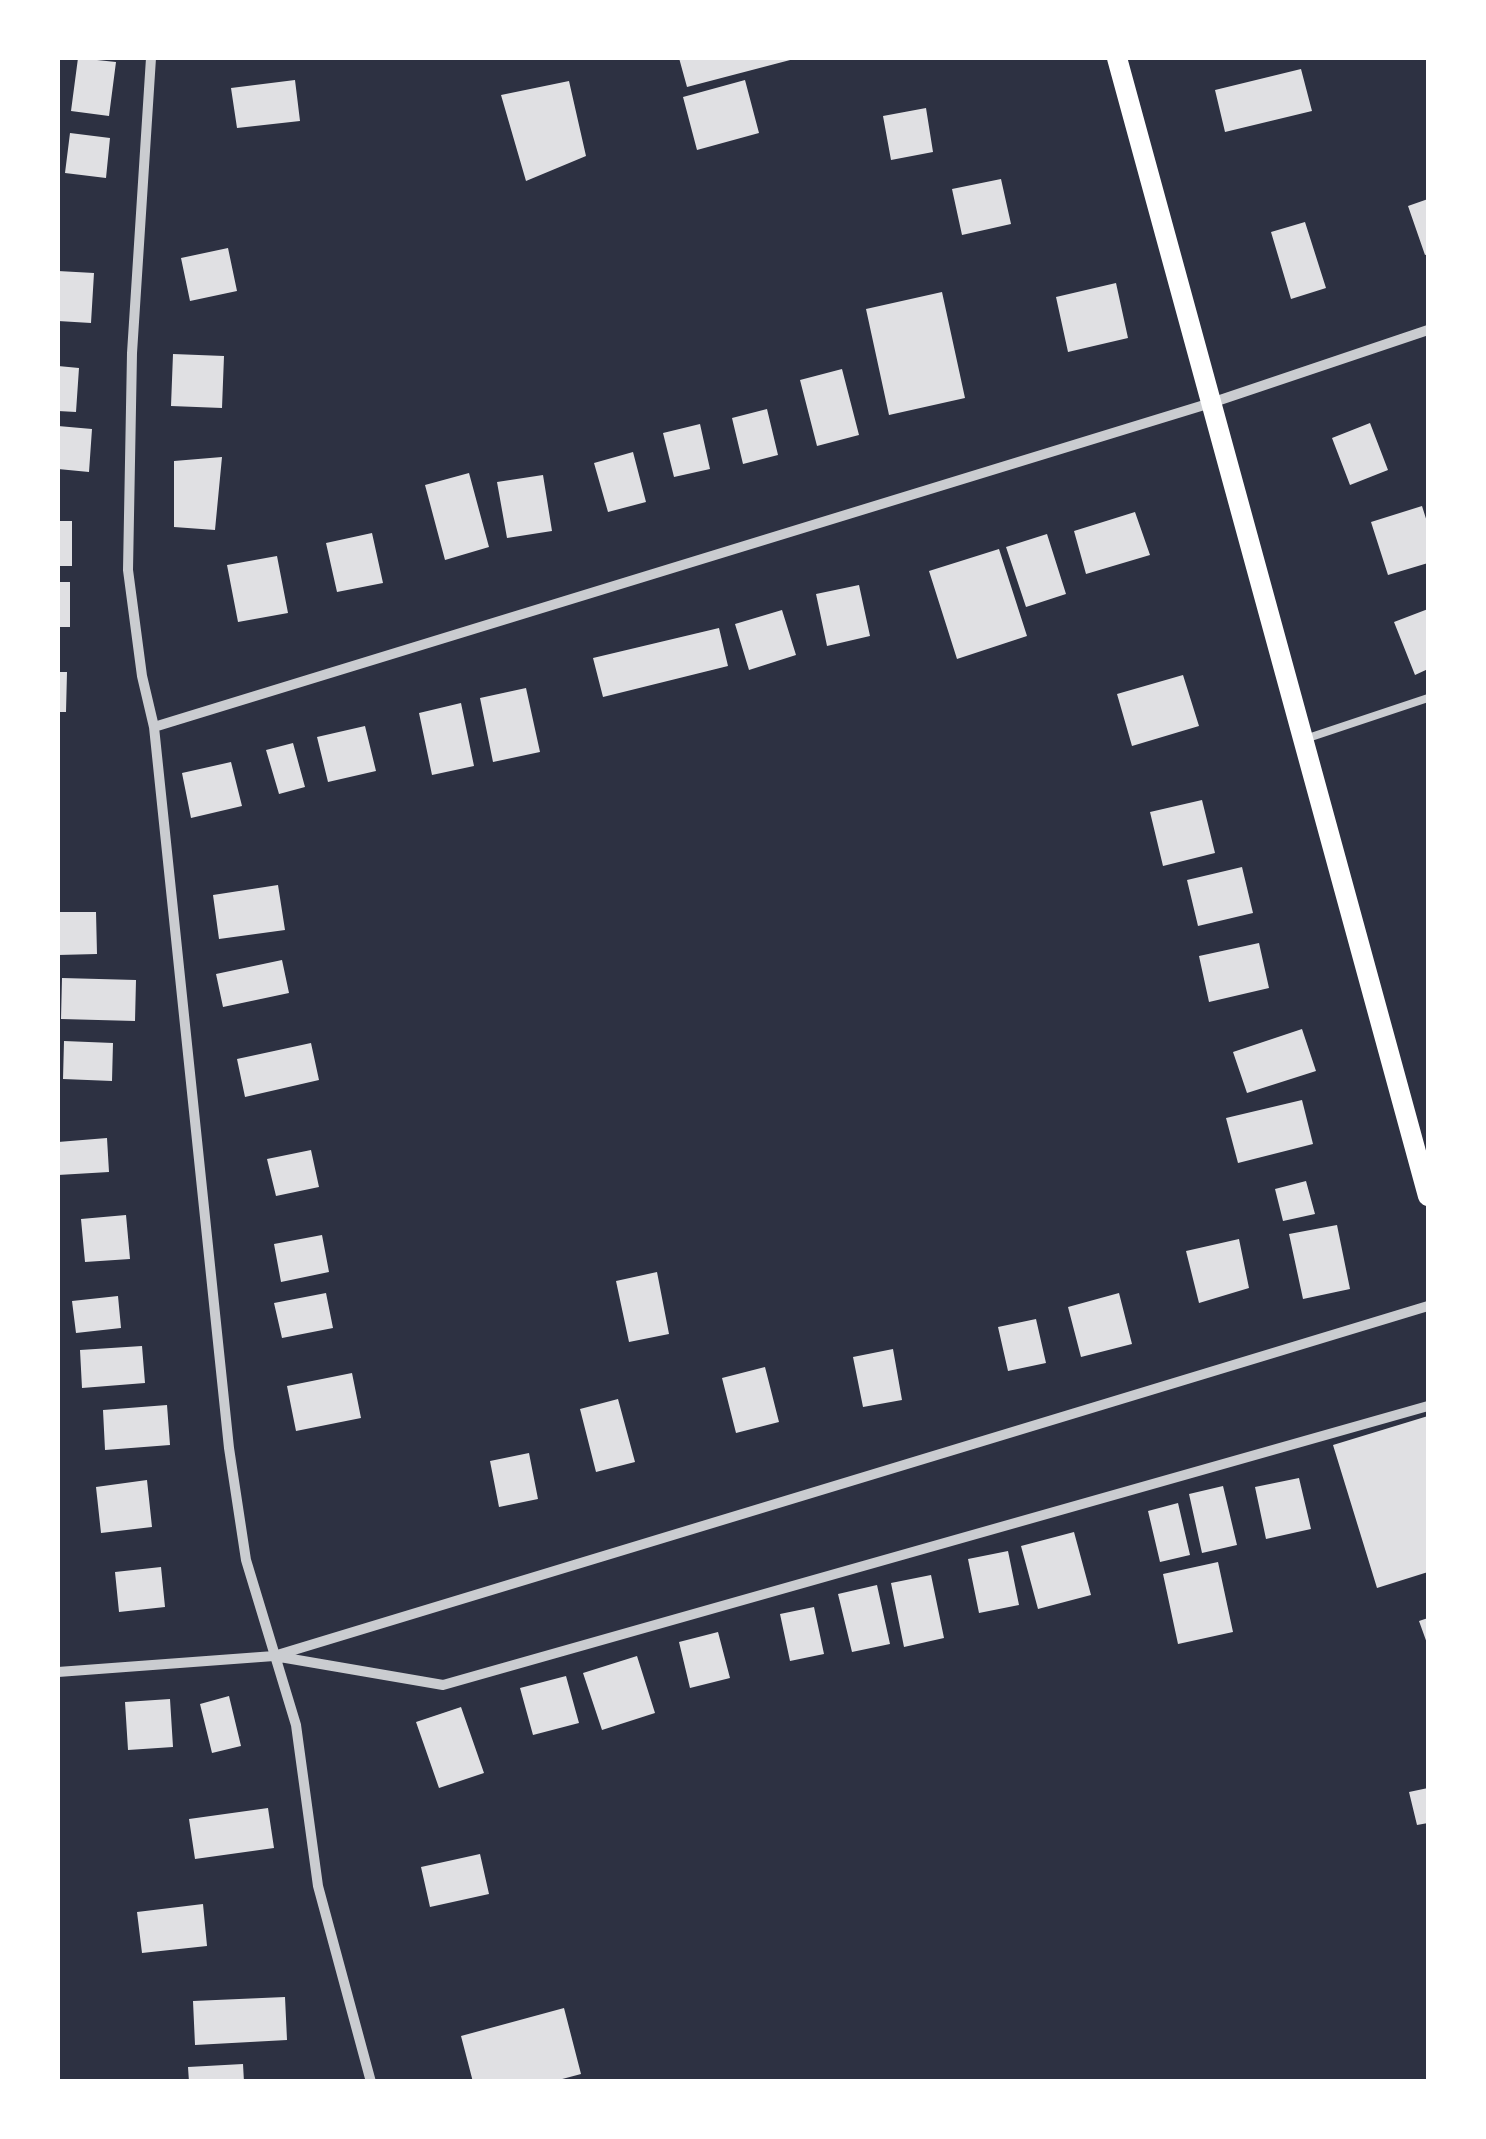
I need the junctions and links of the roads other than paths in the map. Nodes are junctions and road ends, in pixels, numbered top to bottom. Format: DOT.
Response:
graph roads {
  1 [pos="151,58"];
  2 [pos="1117,58"];
  3 [pos="1428,330"];
  4 [pos="1214,402"];
  5 [pos="1428,698"];
  6 [pos="154,727"];
  7 [pos="1305,738"];
  8 [pos="1428,1196"];
  9 [pos="1428,1306"];
  10 [pos="1428,1406"];
  11 [pos="274,1656"];
  12 [pos="58,1672"];
  13 [pos="371,2082"];
  1 -- 6 [label="street"];
  2 -- 4 [label="main road"];
  3 -- 4 [label="street"];
  4 -- 6 [label="street"];
  4 -- 7 [label="main road"];
  5 -- 7 [label="lane"];
  6 -- 11 [label="street"];
  7 -- 8 [label="main road"];
  9 -- 11 [label="street"];
  10 -- 11 [label="street"];
  11 -- 12 [label="street"];
  11 -- 13 [label="street"];
}
